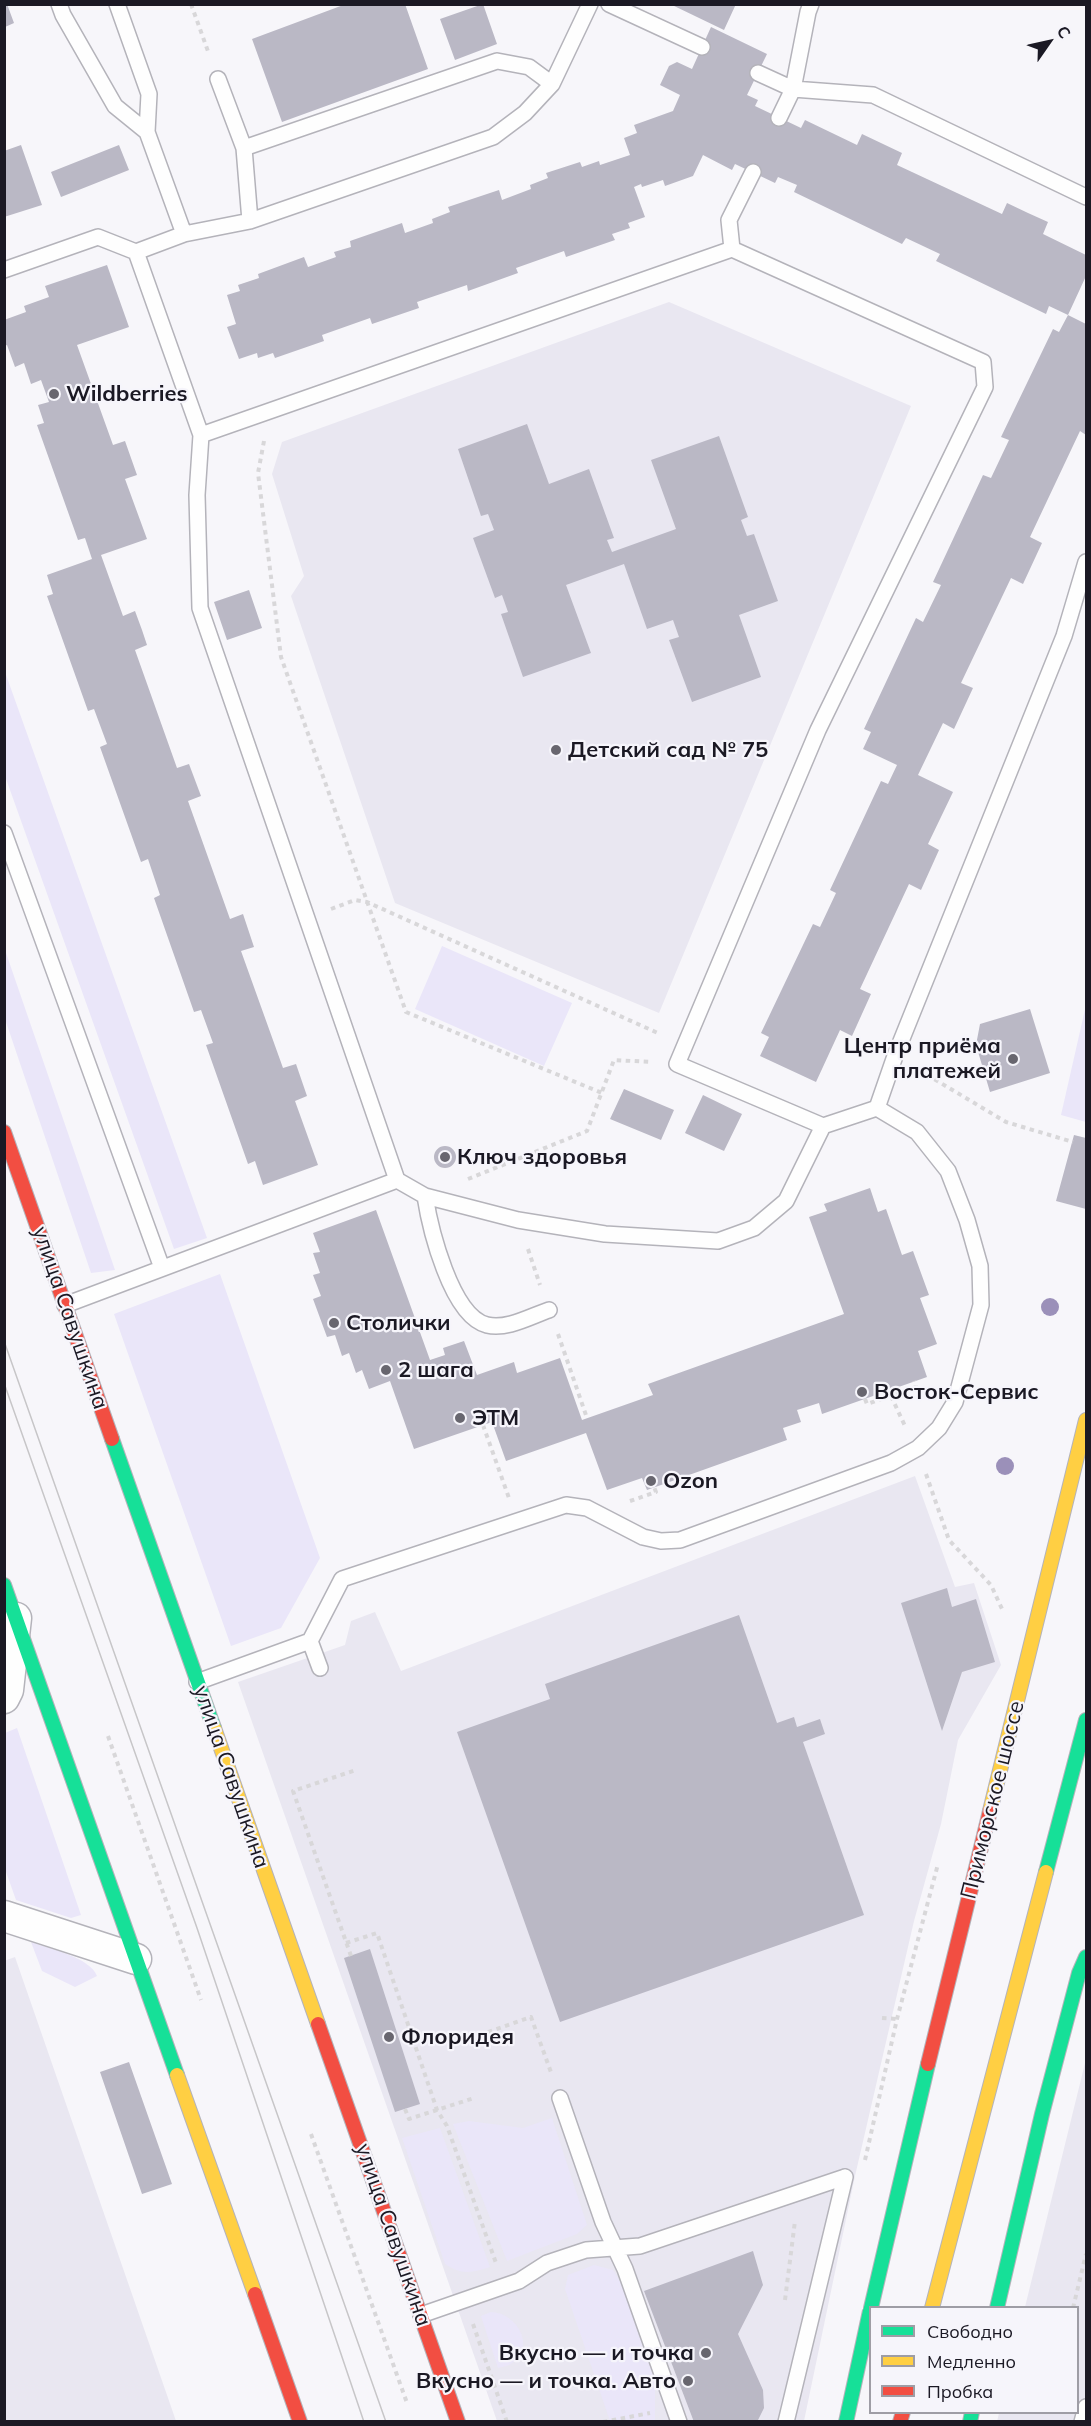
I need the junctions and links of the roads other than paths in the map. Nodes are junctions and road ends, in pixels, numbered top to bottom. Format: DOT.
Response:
graph roads {
  1 [pos="59,4"];
  2 [pos="117,4"];
  3 [pos="590,4"];
  4 [pos="609,4"];
  5 [pos="811,4"];
  6 [pos="702,47"];
  7 [pos="758,73"];
  8 [pos="218,79"];
  9 [pos="552,84"];
  10 [pos="793,89"];
  11 [pos="779,118"];
  12 [pos="147,132"];
  13 [pos="244,148"];
  14 [pos="753,172"];
  15 [pos="1086,197"];
  16 [pos="250,221"];
  17 [pos="184,234"];
  18 [pos="732,249"];
  19 [pos="136,252"];
  20 [pos="4,270"];
  21 [pos="201,435"];
  22 [pos="1086,562"];
  23 [pos="4,833"];
  24 [pos="877,1108"];
  25 [pos="823,1126"];
  26 [pos="4,1132"];
  27 [pos="397,1180"];
  28 [pos="425,1196"];
  29 [pos="162,1268"];
  30 [pos="65,1305"];
  31 [pos="549,1310"];
  32 [pos="1086,1420"];
  33 [pos="4,1585"];
  34 [pos="16,1618"];
  35 [pos="310,1641"];
  36 [pos="320,1668"];
  37 [pos="197,1682"];
  38 [pos="4,1698"];
  39 [pos="1086,1720"];
  40 [pos="4,1916"];
  41 [pos="1086,1957"];
  42 [pos="136,1959"];
  43 [pos="560,2098"];
  44 [pos="616,2248"];
  45 [pos="872,2306"];
  46 [pos="932,2306"];
  47 [pos="998,2306"];
  48 [pos="421,2315"];
  49 [pos="869,2318"];
  50 [pos="1086,2407"];
  51 [pos="300,2421"];
  52 [pos="458,2421"];
  53 [pos="679,2421"];
  54 [pos="786,2421"];
  55 [pos="846,2421"];
  56 [pos="1082,2421"];
  1 -- 12 [label="lane"];
  2 -- 12 [label="lane"];
  3 -- 9 [label="lane"];
  4 -- 6 [label="lane"];
  5 -- 10 [label="lane"];
  7 -- 10 [label="lane"];
  8 -- 13 [label="lane"];
  9 -- 13 [label="lane"];
  9 -- 16 [label="lane"];
  10 -- 11 [label="lane"];
  10 -- 15 [label="lane"];
  12 -- 17 [label="lane"];
  13 -- 16 [label="lane"];
  14 -- 18 [label="lane"];
  16 -- 17 [label="lane"];
  17 -- 19 [label="lane"];
  18 -- 21 [label="lane"];
  18 -- 25 [label="lane"];
  19 -- 20 [label="lane"];
  19 -- 21 [label="lane"];
  21 -- 27 [label="lane"];
  22 -- 24 [label="lane"];
  23 -- 29 [label="lane"];
  24 -- 25 [label="lane"];
  24 -- 35 [label="lane"];
  25 -- 28 [label="lane"];
  26 -- 30 [label="main road, улица Савушкина"];
  27 -- 28 [label="lane"];
  27 -- 29 [label="lane"];
  28 -- 31 [label="lane"];
  29 -- 30 [label="lane"];
  30 -- 37 [label="main road, улица Савушкина"];
  32 -- 45 [label="main road, Приморское шоссе"];
  33 -- 34 [label="main road"];
  34 -- 38 [label="street"];
  34 -- 42 [label="main road"];
  35 -- 36 [label="lane"];
  35 -- 37 [label="lane"];
  37 -- 48 [label="main road, улица Савушкина"];
  39 -- 46 [label="main road"];
  40 -- 42 [label="street"];
  41 -- 47 [label="main road"];
  42 -- 51 [label="main road"];
  43 -- 44 [label="lane"];
  44 -- 48 [label="lane"];
  44 -- 53 [label="lane"];
  44 -- 54 [label="lane"];
  48 -- 52 [label="main road, улица Савушкина"];
  49 -- 55 [label="main road, Приморское шоссе, bridge"];
  50 -- 56 [label="lane"];
}
